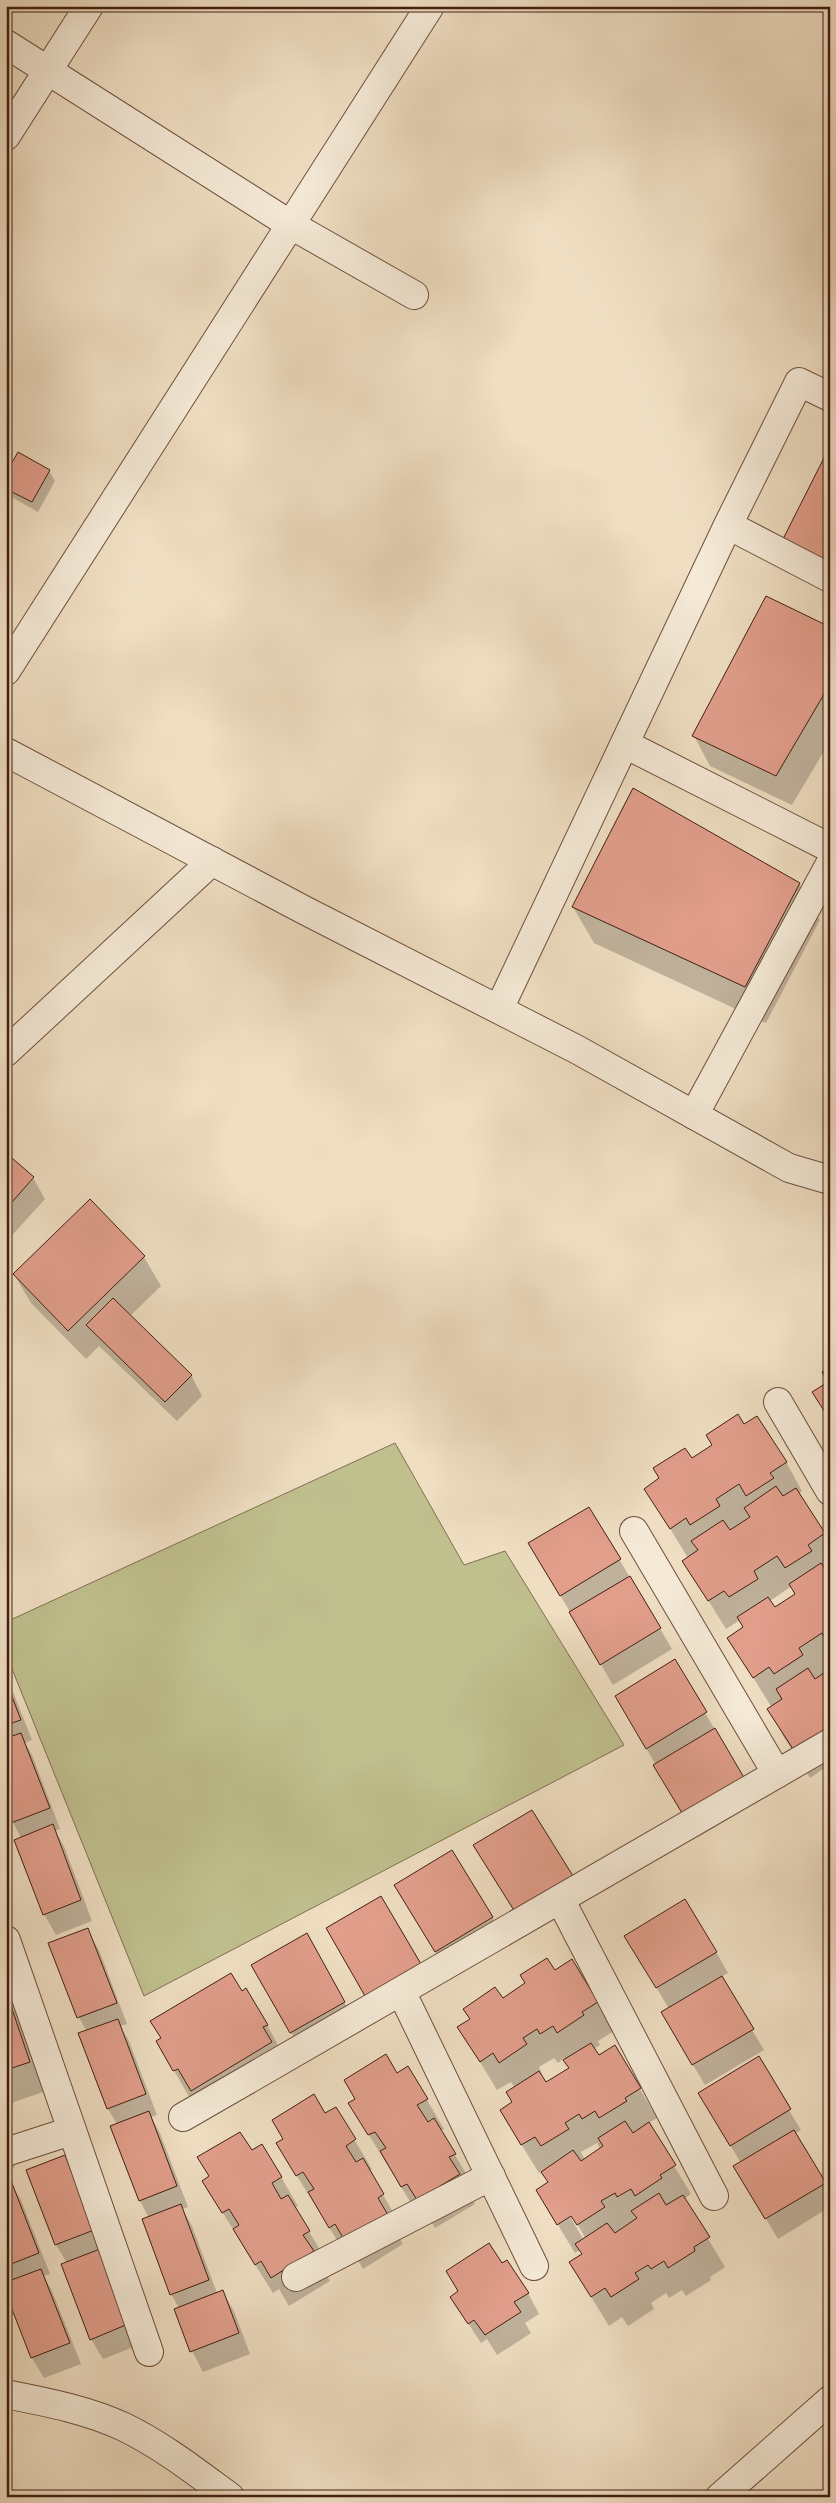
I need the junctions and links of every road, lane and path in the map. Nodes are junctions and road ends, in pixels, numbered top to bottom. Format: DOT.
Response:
graph roads {
  1 [pos="89,6"];
  2 [pos="430,6"];
  3 [pos="6,44"];
  4 [pos="48,70"];
  5 [pos="6,136"];
  6 [pos="291,224"];
  7 [pos="414,295"];
  8 [pos="830,397"];
  9 [pos="728,525"];
  10 [pos="830,578"];
  11 [pos="6,671"];
  12 [pos="625,744"];
  13 [pos="6,752"];
  14 [pos="830,848"];
  15 [pos="212,861"];
  16 [pos="830,864"];
  17 [pos="499,1009"];
  18 [pos="6,1052"];
  19 [pos="694,1115"];
  20 [pos="830,1180"];
  21 [pos="778,1402"];
  22 [pos="830,1491"];
  23 [pos="634,1531"];
  24 [pos="830,1743"];
  25 [pos="777,1774"];
  26 [pos="560,1899"];
  27 [pos="7,1947"];
  28 [pos="401,1991"];
  29 [pos="183,2117"];
  30 [pos="71,2131"];
  31 [pos="6,2152"];
  32 [pos="491,2176"];
  33 [pos="714,2196"];
  34 [pos="534,2266"];
  35 [pos="296,2277"];
  36 [pos="149,2352"];
  37 [pos="6,2394"];
  38 [pos="830,2400"];
  39 [pos="230,2497"];
  40 [pos="720,2497"];
  1 -- 4 [label="street"];
  2 -- 6 [label="street"];
  3 -- 4 [label="street"];
  4 -- 5 [label="street"];
  4 -- 6 [label="street"];
  6 -- 7 [label="street"];
  6 -- 11 [label="street"];
  8 -- 9 [label="street"];
  9 -- 10 [label="street"];
  9 -- 12 [label="street"];
  12 -- 14 [label="street"];
  12 -- 17 [label="street"];
  13 -- 15 [label="street"];
  15 -- 17 [label="street"];
  15 -- 18 [label="street"];
  16 -- 19 [label="street"];
  17 -- 19 [label="street"];
  19 -- 20 [label="street"];
  21 -- 22 [label="street"];
  23 -- 25 [label="street"];
  24 -- 25 [label="street"];
  25 -- 26 [label="street"];
  26 -- 28 [label="street"];
  26 -- 33 [label="street"];
  27 -- 30 [label="street"];
  28 -- 29 [label="street"];
  28 -- 32 [label="street"];
  30 -- 31 [label="street"];
  30 -- 36 [label="street"];
  32 -- 34 [label="street"];
  32 -- 35 [label="street"];
  37 -- 39 [label="street"];
  38 -- 40 [label="street"];
}
